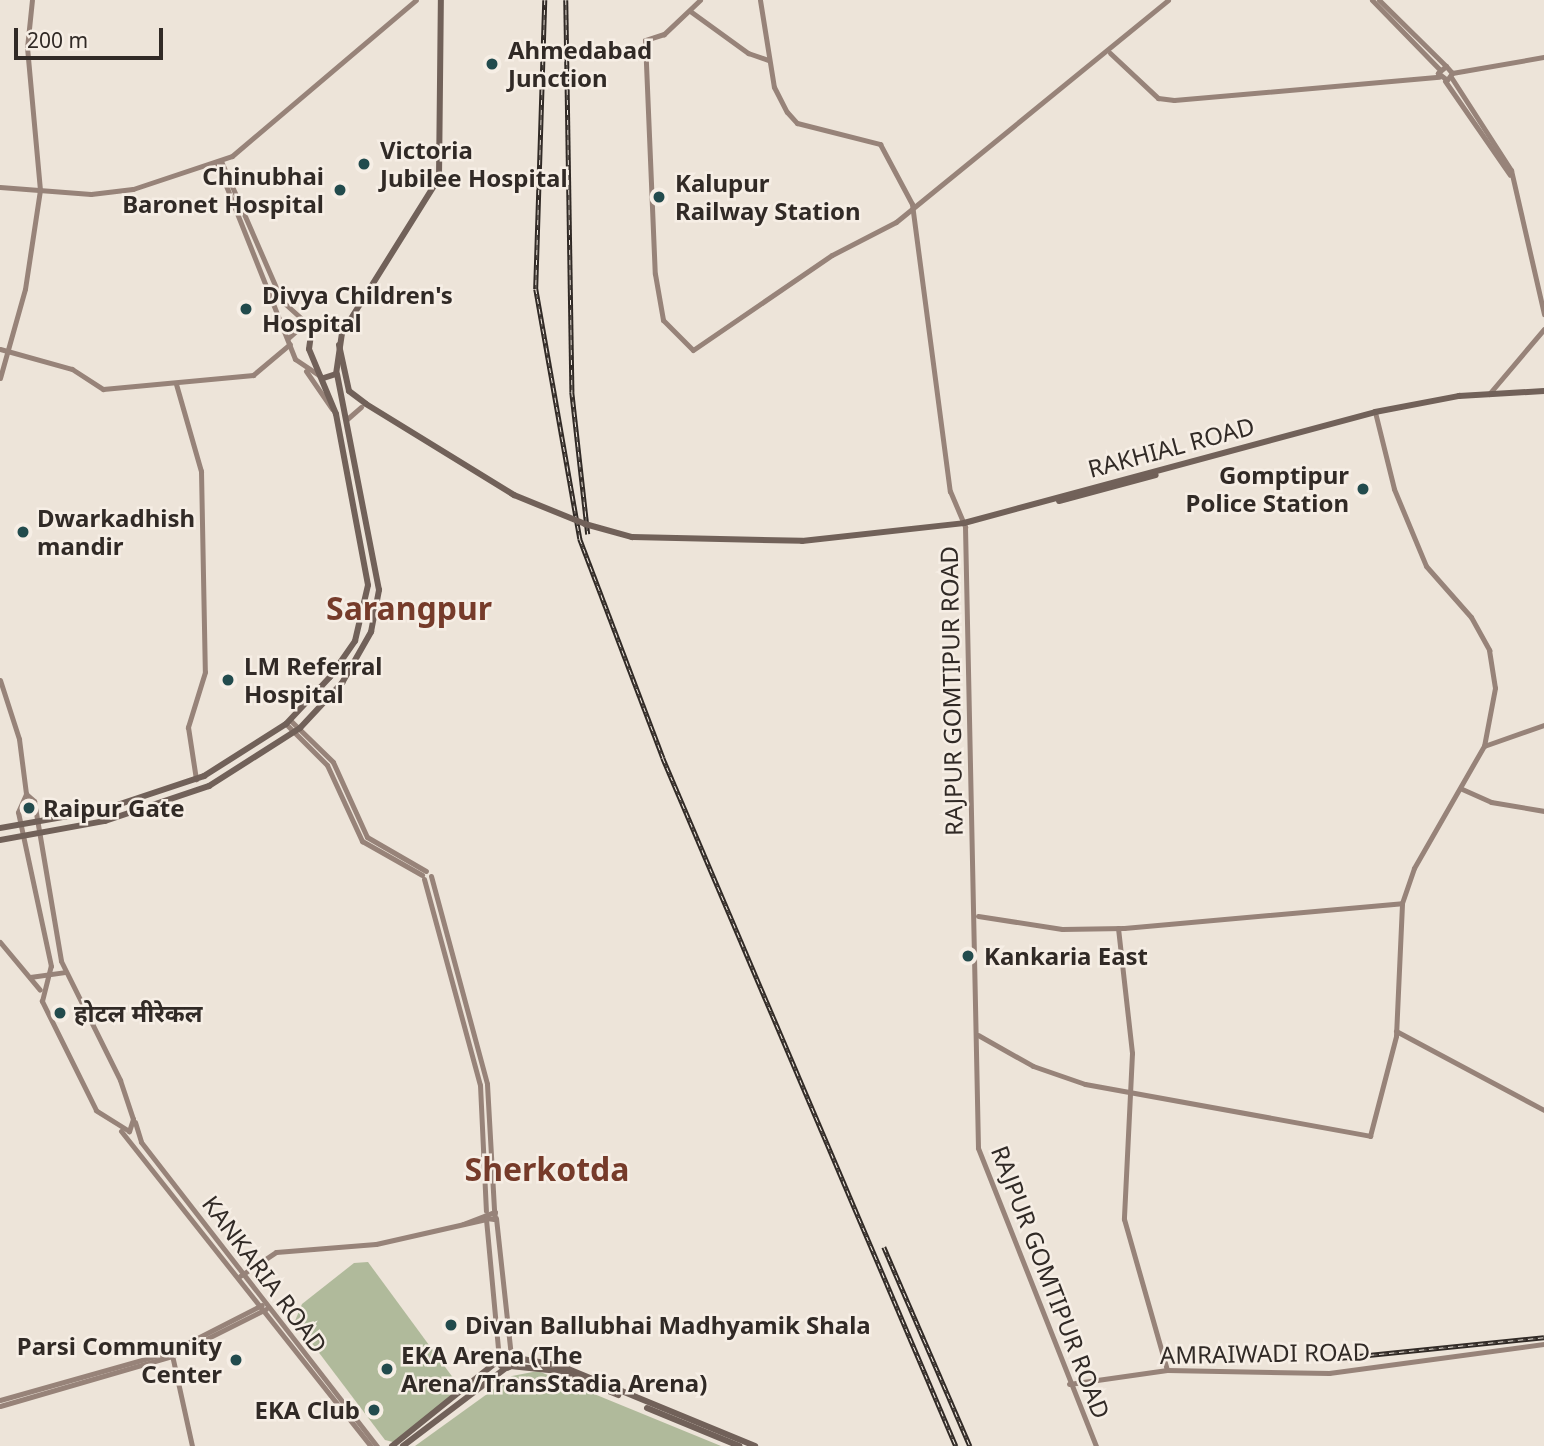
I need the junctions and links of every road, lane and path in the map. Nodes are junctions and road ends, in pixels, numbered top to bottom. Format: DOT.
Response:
graph roads {
  1 [pos="32,0"];
  2 [pos="416,0"];
  3 [pos="441,0"];
  4 [pos="700,0"];
  5 [pos="760,0"];
  6 [pos="1168,0"];
  7 [pos="1372,0"];
  8 [pos="1380,0"];
  9 [pos="690,11"];
  10 [pos="1110,53"];
  11 [pos="1544,57"];
  12 [pos="768,60"];
  13 [pos="1442,67"];
  14 [pos="1452,75"];
  15 [pos="1442,79"];
  16 [pos="219,162"];
  17 [pos="1510,175"];
  18 [pos="0,187"];
  19 [pos="40,190"];
  20 [pos="912,204"];
  21 [pos="350,307"];
  22 [pos="358,314"];
  23 [pos="1544,314"];
  24 [pos="303,325"];
  25 [pos="312,328"];
  26 [pos="1544,329"];
  27 [pos="342,333"];
  28 [pos="289,341"];
  29 [pos="339,343"];
  30 [pos="0,349"];
  31 [pos="8,351"];
  32 [pos="306,371"];
  33 [pos="337,372"];
  34 [pos="0,378"];
  35 [pos="324,378"];
  36 [pos="176,384"];
  37 [pos="329,389"];
  38 [pos="1544,393"];
  39 [pos="340,394"];
  40 [pos="350,395"];
  41 [pos="1489,395"];
  42 [pos="363,405"];
  43 [pos="336,414"];
  44 [pos="1375,414"];
  45 [pos="346,420"];
  46 [pos="965,525"];
  47 [pos="0,680"];
  48 [pos="288,722"];
  49 [pos="1544,725"];
  50 [pos="298,730"];
  51 [pos="1484,746"];
  52 [pos="196,779"];
  53 [pos="1462,789"];
  54 [pos="26,794"];
  55 [pos="1544,810"];
  56 [pos="34,822"];
  57 [pos="20,824"];
  58 [pos="0,828"];
  59 [pos="35,832"];
  60 [pos="24,834"];
  61 [pos="0,839"];
  62 [pos="1402,902"];
  63 [pos="978,916"];
  64 [pos="1118,928"];
  65 [pos="0,942"];
  66 [pos="65,972"];
  67 [pos="47,976"];
  68 [pos="30,977"];
  69 [pos="40,990"];
  70 [pos="1396,1031"];
  71 [pos="978,1035"];
  72 [pos="484,1096"];
  73 [pos="1132,1096"];
  74 [pos="1544,1110"];
  75 [pos="134,1119"];
  76 [pos="119,1129"];
  77 [pos="494,1210"];
  78 [pos="486,1214"];
  79 [pos="496,1218"];
  80 [pos="241,1275"];
  81 [pos="265,1306"];
  82 [pos="1544,1344"];
  83 [pos="171,1354"];
  84 [pos="511,1357"];
  85 [pos="499,1360"];
  86 [pos="508,1367"];
  87 [pos="1167,1370"];
  88 [pos="590,1381"];
  89 [pos="1069,1384"];
  90 [pos="0,1400"];
  91 [pos="0,1406"];
  92 [pos="192,1446"];
  93 [pos="371,1446"];
  94 [pos="377,1446"];
  95 [pos="392,1446"];
  96 [pos="403,1446"];
  97 [pos="739,1446"];
  98 [pos="755,1446"];
  99 [pos="1096,1446"];
  1 -- 19 [label="street"];
  2 -- 16 [label="street"];
  3 -- 22 [label="main road"];
  4 -- 9 [label="street"];
  5 -- 12 [label="street, RAJPUR GOMTIPUR ROAD"];
  6 -- 10 [label="street"];
  7 -- 13 [label="street"];
  8 -- 13 [label="street"];
  9 -- 12 [label="street"];
  9 -- 20 [label="street"];
  10 -- 15 [label="street"];
  10 -- 20 [label="street"];
  11 -- 14 [label="street"];
  12 -- 20 [label="street, RAJPUR GOMTIPUR ROAD"];
  13 -- 14 [label="street"];
  13 -- 15 [label="street"];
  14 -- 15 [label="street"];
  14 -- 17 [label="street"];
  15 -- 17 [label="street"];
  16 -- 19 [label="street"];
  16 -- 24 [label="street"];
  16 -- 28 [label="street"];
  17 -- 23 [label="street"];
  18 -- 19 [label="street"];
  19 -- 31 [label="street"];
  20 -- 46 [label="street, RAJPUR GOMTIPUR ROAD"];
  21 -- 22 [label="main road"];
  22 -- 27 [label="main road"];
  24 -- 25 [label="street"];
  24 -- 28 [label="street"];
  25 -- 27 [label="main road"];
  25 -- 35 [label="main road"];
  26 -- 41 [label="street"];
  27 -- 29 [label="main road"];
  28 -- 32 [label="street"];
  28 -- 36 [label="street"];
  29 -- 33 [label="main road"];
  29 -- 40 [label="main road"];
  30 -- 31 [label="street"];
  31 -- 34 [label="street"];
  31 -- 36 [label="street"];
  32 -- 35 [label="street"];
  32 -- 43 [label="street"];
  33 -- 35 [label="main road"];
  33 -- 39 [label="main road"];
  35 -- 37 [label="main road"];
  36 -- 52 [label="street"];
  37 -- 39 [label="main road, RAKHIAL ROAD"];
  37 -- 43 [label="main road"];
  38 -- 41 [label="main road, RAKHIAL ROAD"];
  39 -- 40 [label="main road, RAKHIAL ROAD"];
  39 -- 45 [label="main road"];
  40 -- 42 [label="main road, RAKHIAL ROAD"];
  41 -- 44 [label="main road, RAKHIAL ROAD"];
  42 -- 45 [label="street"];
  42 -- 46 [label="main road, RAKHIAL ROAD, bridge"];
  43 -- 48 [label="main road"];
  44 -- 46 [label="main road, RAKHIAL ROAD"];
  44 -- 51 [label="street"];
  45 -- 50 [label="main road"];
  46 -- 63 [label="street, RAJPUR GOMTIPUR ROAD"];
  47 -- 54 [label="street"];
  48 -- 50 [label="street"];
  48 -- 52 [label="main road"];
  49 -- 51 [label="street"];
  50 -- 59 [label="main road"];
  50 -- 72 [label="street"];
  51 -- 53 [label="street"];
  52 -- 56 [label="main road"];
  53 -- 55 [label="street"];
  53 -- 62 [label="street"];
  54 -- 56 [label="street"];
  54 -- 57 [label="street"];
  56 -- 57 [label="main road"];
  56 -- 59 [label="street"];
  57 -- 58 [label="main road"];
  57 -- 60 [label="street"];
  59 -- 60 [label="main road"];
  59 -- 66 [label="street"];
  60 -- 61 [label="main road"];
  60 -- 67 [label="street"];
  62 -- 64 [label="street"];
  62 -- 70 [label="street"];
  63 -- 64 [label="street"];
  63 -- 71 [label="street, RAJPUR GOMTIPUR ROAD"];
  64 -- 73 [label="street"];
  65 -- 68 [label="street"];
  66 -- 67 [label="street"];
  66 -- 75 [label="street, KANKARIA ROAD"];
  67 -- 68 [label="street"];
  67 -- 69 [label="street"];
  68 -- 69 [label="street"];
  69 -- 76 [label="street"];
  70 -- 73 [label="street"];
  70 -- 74 [label="street"];
  71 -- 73 [label="street"];
  71 -- 89 [label="street, RAJPUR GOMTIPUR ROAD"];
  72 -- 77 [label="street"];
  72 -- 78 [label="street"];
  73 -- 87 [label="street"];
  75 -- 76 [label="street"];
  75 -- 80 [label="street, KANKARIA ROAD"];
  76 -- 80 [label="street"];
  77 -- 78 [label="street"];
  77 -- 79 [label="street"];
  78 -- 79 [label="street"];
  78 -- 80 [label="street"];
  78 -- 85 [label="street"];
  79 -- 84 [label="street"];
  80 -- 81 [label="street, KANKARIA ROAD"];
  81 -- 83 [label="street"];
  81 -- 93 [label="street"];
  81 -- 94 [label="street, KANKARIA ROAD"];
  82 -- 87 [label="street, AMRAIWADI ROAD"];
  83 -- 90 [label="street"];
  83 -- 91 [label="street"];
  83 -- 92 [label="street"];
  84 -- 85 [label="main road"];
  84 -- 86 [label="main road"];
  84 -- 88 [label="main road"];
  85 -- 86 [label="main road"];
  85 -- 95 [label="main road"];
  86 -- 88 [label="main road"];
  86 -- 96 [label="main road"];
  87 -- 89 [label="street, AMRAIWADI ROAD"];
  88 -- 97 [label="main road"];
  88 -- 98 [label="main road"];
  89 -- 99 [label="street, RAJPUR GOMTIPUR ROAD"];
}
